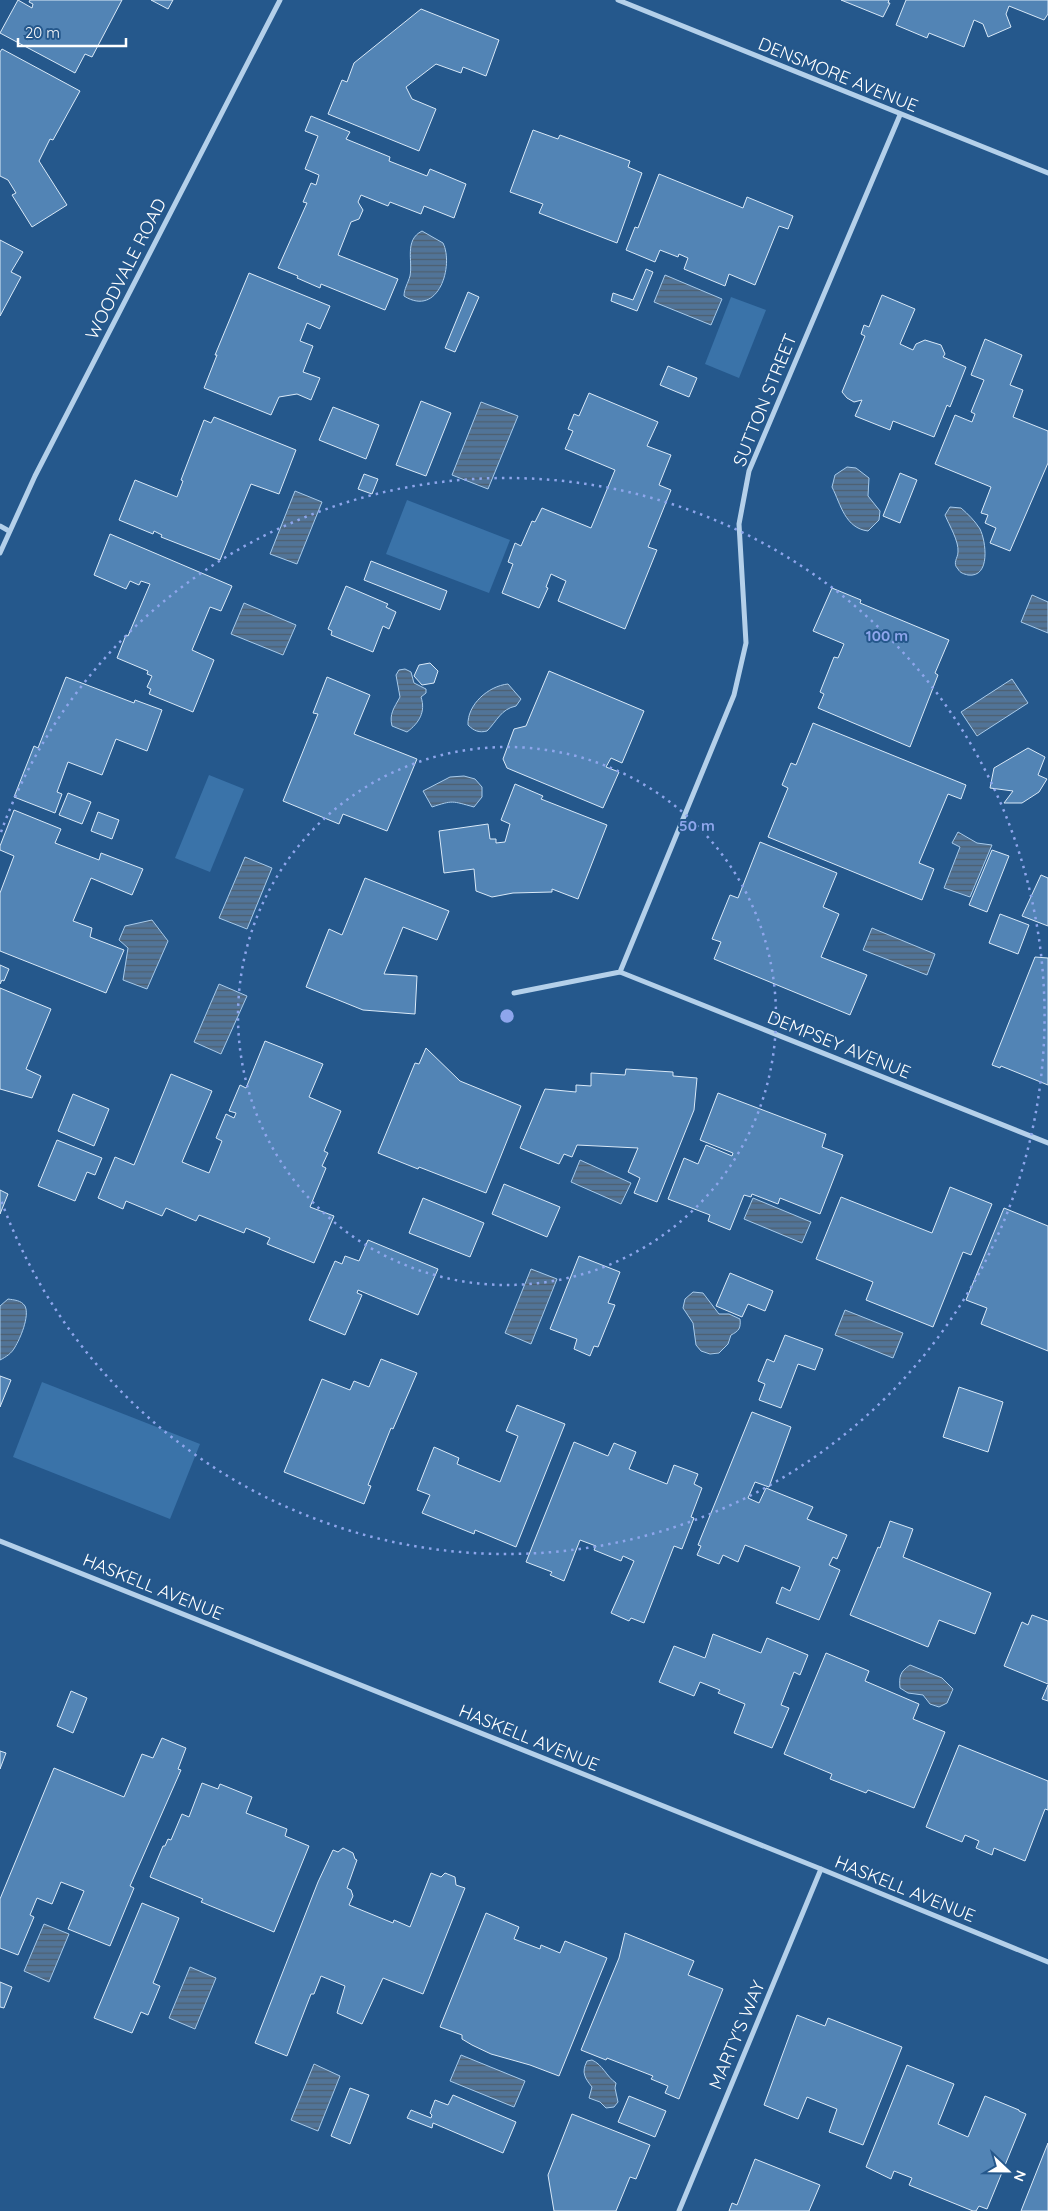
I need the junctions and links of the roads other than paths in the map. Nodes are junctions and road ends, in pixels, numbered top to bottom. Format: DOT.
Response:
graph roads {
  1 [pos="280,0"];
  2 [pos="618,0"];
  3 [pos="900,114"];
  4 [pos="1048,173"];
  5 [pos="0,526"];
  6 [pos="9,531"];
  7 [pos="0,553"];
  8 [pos="620,972"];
  9 [pos="514,993"];
  10 [pos="1048,1143"];
  11 [pos="0,1541"];
  12 [pos="821,1869"];
  13 [pos="1048,1962"];
  14 [pos="679,2211"];
  1 -- 6 [label="street, WOODVALE ROAD"];
  2 -- 3 [label="street, DENSMORE AVENUE"];
  3 -- 4 [label="street, DENSMORE AVENUE"];
  3 -- 8 [label="street, SUTTON STREET"];
  5 -- 6 [label="street"];
  6 -- 7 [label="street, WOODVALE ROAD"];
  8 -- 9 [label="street"];
  8 -- 10 [label="street, DEMPSEY AVENUE"];
  11 -- 12 [label="street, HASKELL AVENUE"];
  12 -- 13 [label="street, HASKELL AVENUE"];
  12 -- 14 [label="street, MARTY'S WAY"];
}
